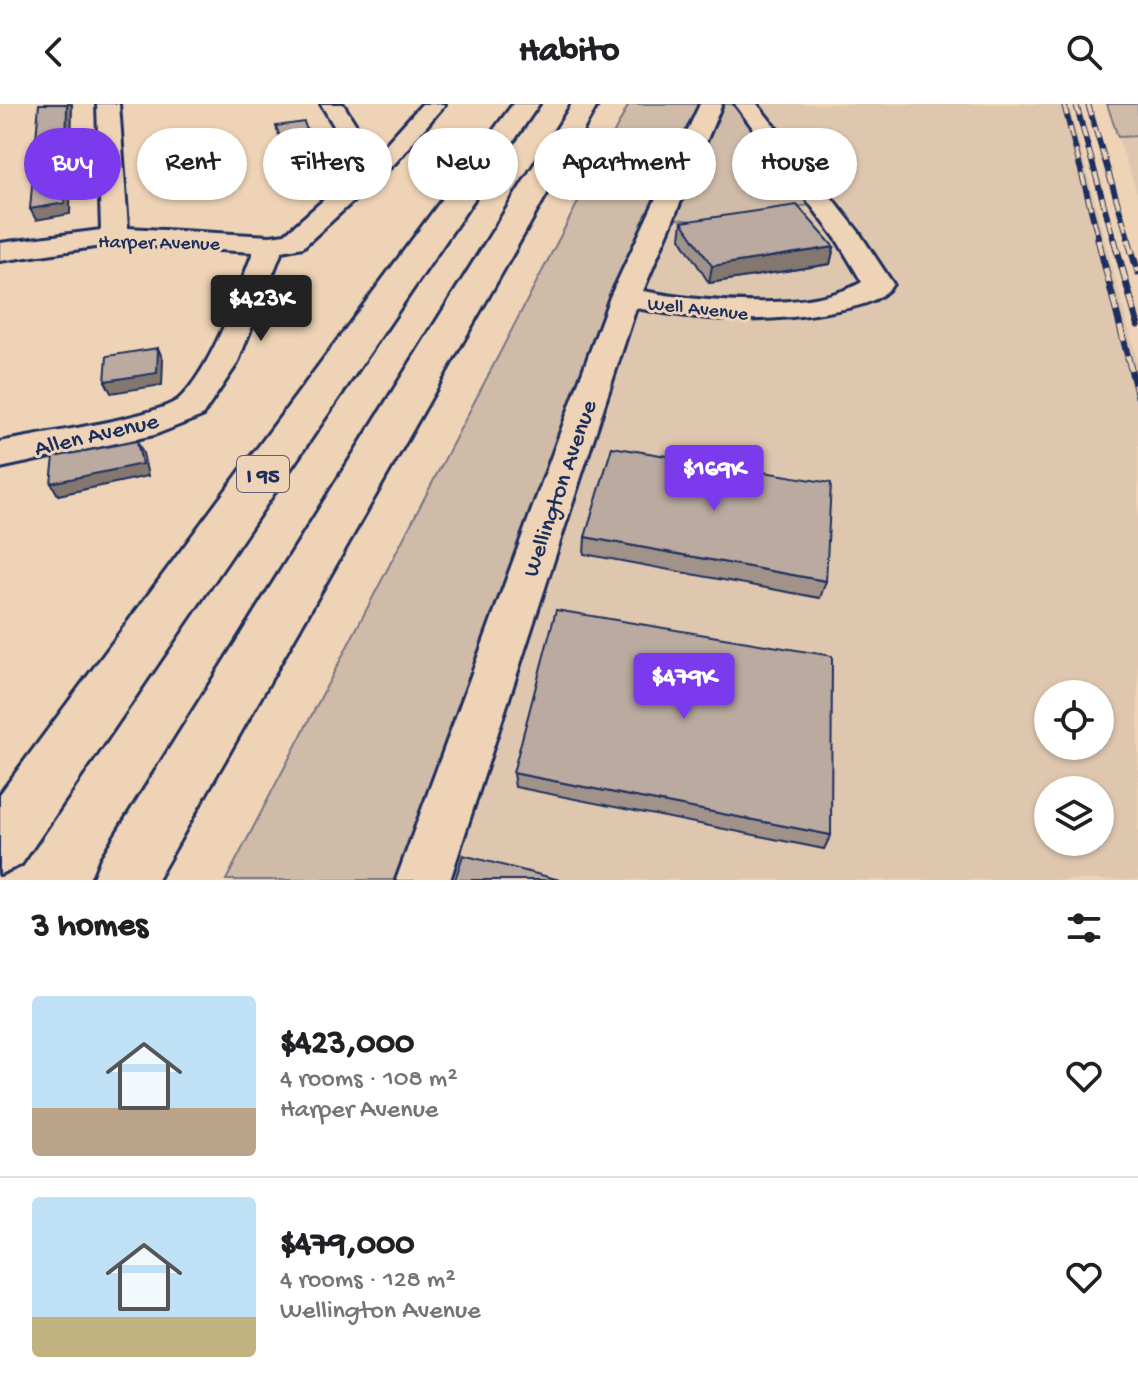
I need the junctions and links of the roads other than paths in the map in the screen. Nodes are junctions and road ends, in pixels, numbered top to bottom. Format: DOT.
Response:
graph roads {
  1 [pos="108,104"];
  2 [pos="332,104"];
  3 [pos="434,104"];
  4 [pos="526,104"];
  5 [pos="585,104"];
  6 [pos="711,104"];
  7 [pos="746,104"];
  8 [pos="345,128"];
  9 [pos="392,151"];
  10 [pos="339,200"];
  11 [pos="115,236"];
  12 [pos="270,244"];
  13 [pos="0,252"];
  14 [pos="625,297"];
  15 [pos="0,455"];
  16 [pos="0,844"];
  17 [pos="123,880"];
  18 [pos="423,880"];
  1 -- 11 [label="street"];
  2 -- 8 [label="street"];
  3 -- 9 [label="street, Harper Avenue"];
  4 -- 16 [label="highway, I 95"];
  5 -- 17 [label="highway"];
  6 -- 14 [label="street, Wellington Avenue"];
  7 -- 14 [label="street, Well Avenue"];
  10 -- 12 [label="street, Harper Avenue"];
  11 -- 12 [label="street, Harper Avenue"];
  11 -- 13 [label="street, Harper Avenue"];
  12 -- 15 [label="street, Allen Avenue"];
  14 -- 18 [label="street, Wellington Avenue"];
}
